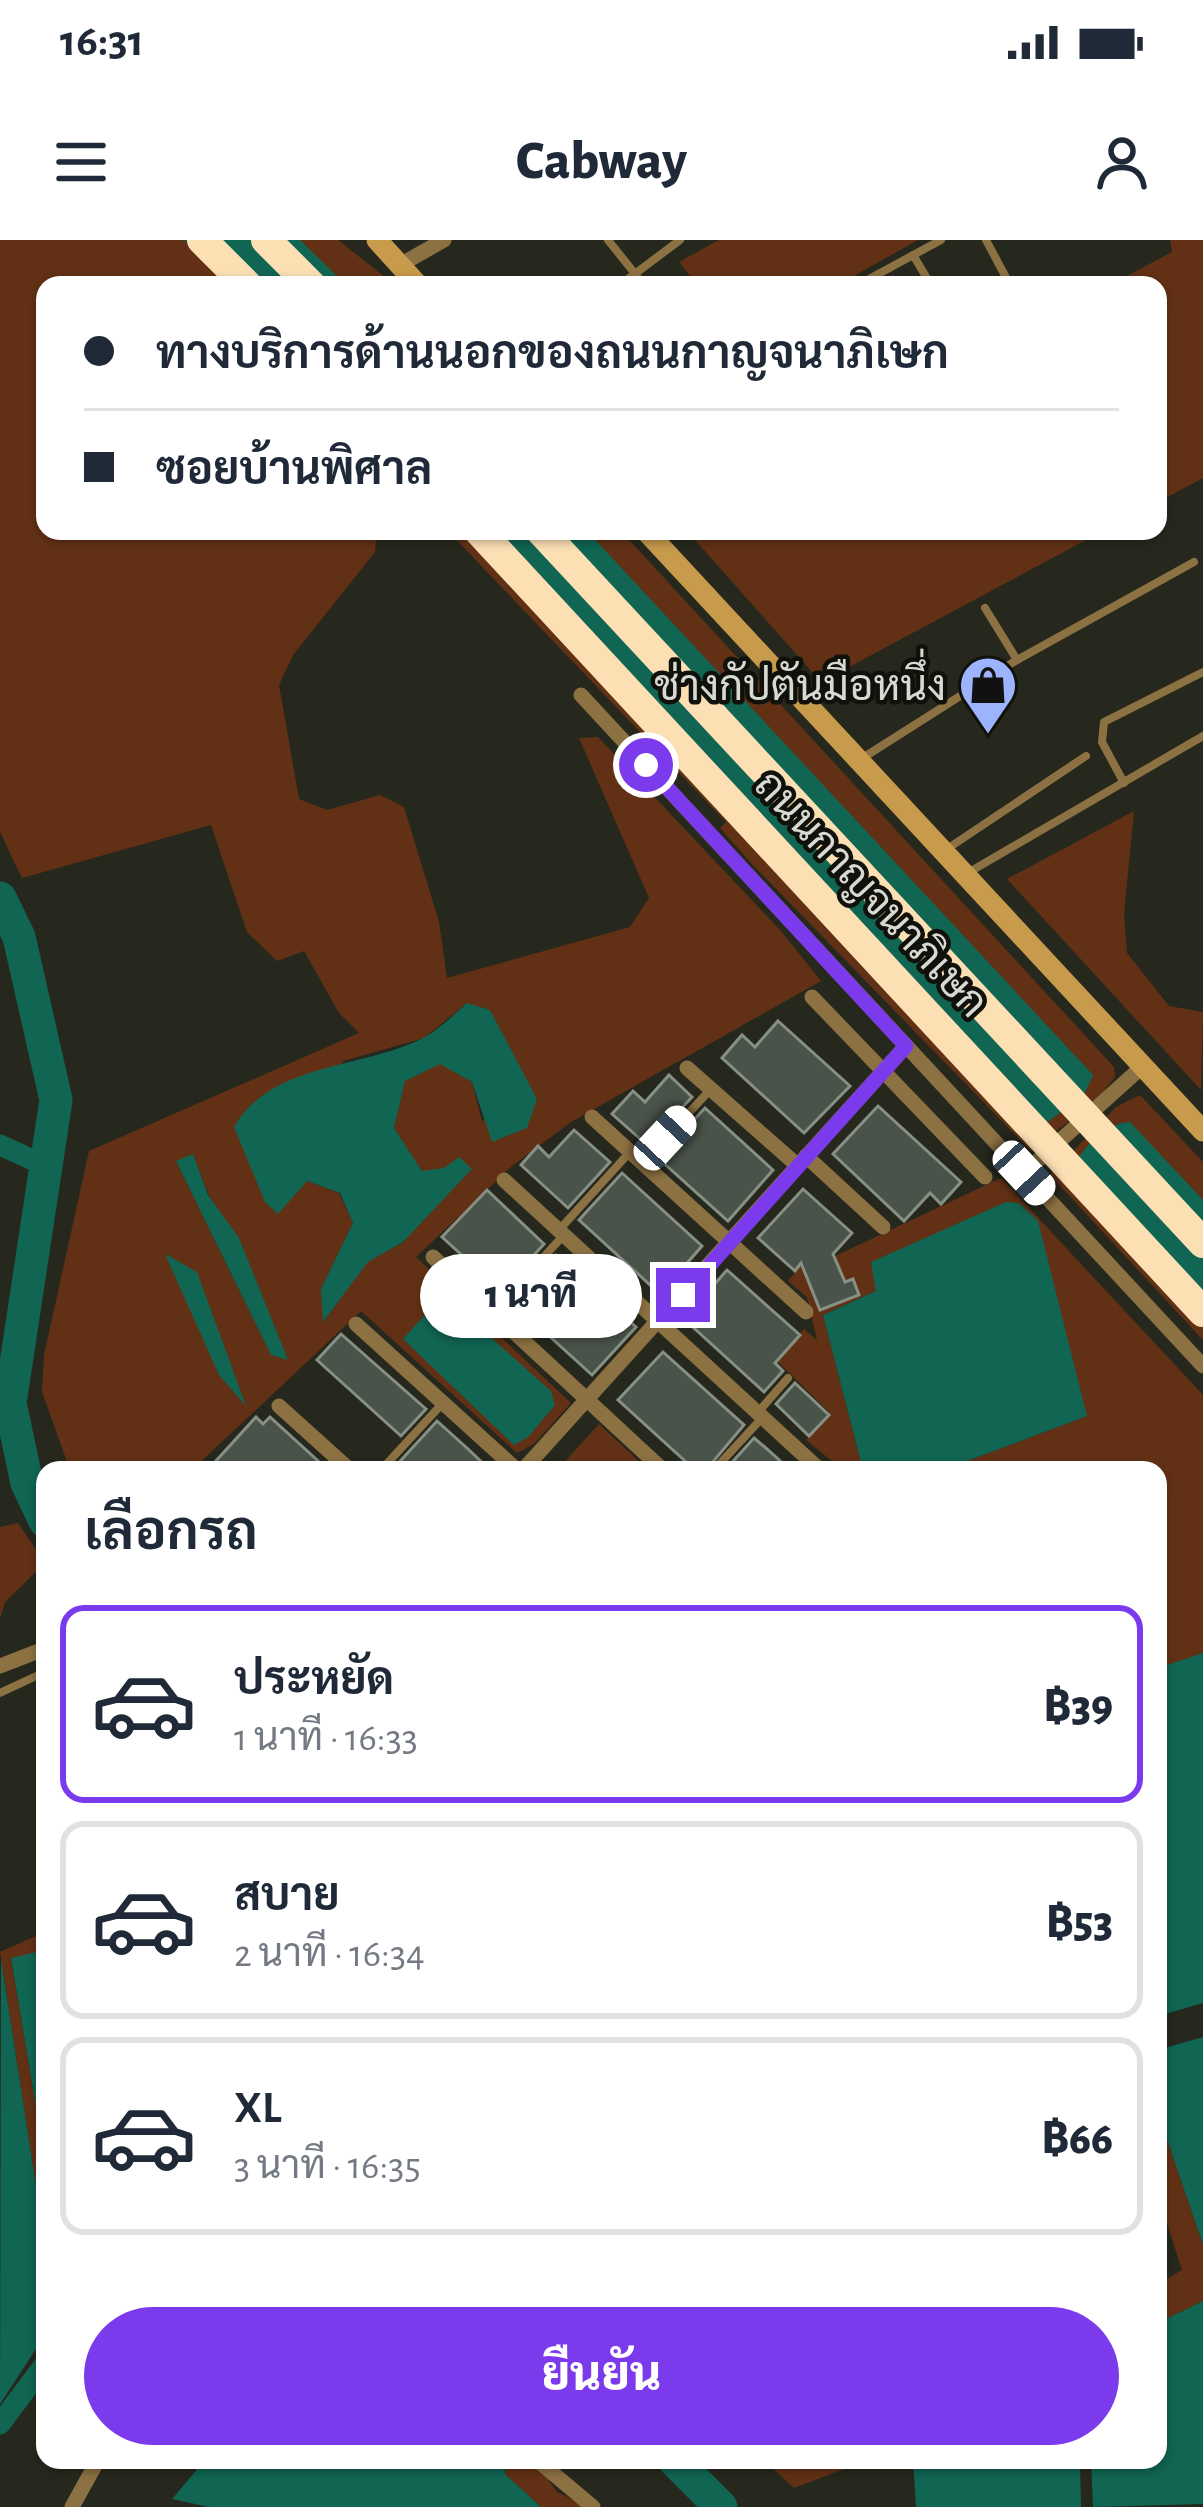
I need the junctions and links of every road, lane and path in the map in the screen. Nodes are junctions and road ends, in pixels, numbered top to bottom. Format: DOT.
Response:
graph roads {
  1 [pos="202,240"];
  2 [pos="266,240"];
  3 [pos="376,240"];
  4 [pos="445,240"];
  5 [pos="608,240"];
  6 [pos="680,240"];
  7 [pos="940,240"];
  8 [pos="986,240"];
  9 [pos="913,255"];
  10 [pos="400,265"];
  11 [pos="635,273"];
  12 [pos="238,276"];
  13 [pos="302,276"];
  14 [pos="410,276"];
  15 [pos="631,276"];
  16 [pos="637,276"];
  17 [pos="874,276"];
  18 [pos="926,276"];
  19 [pos="1005,276"];
  20 [pos="487,540"];
  21 [pos="549,540"];
  22 [pos="654,540"];
  23 [pos="1194,562"];
  24 [pos="985,608"];
  25 [pos="1017,660"];
  26 [pos="1203,672"];
  27 [pos="581,694"];
  28 [pos="1203,736"];
  29 [pos="1086,756"];
  30 [pos="860,759"];
  31 [pos="1124,782"];
  32 [pos="943,852"];
  33 [pos="965,875"];
  34 [pos="812,998"];
  35 [pos="906,1046"];
  36 [pos="1143,1066"];
  37 [pos="687,1067"];
  38 [pos="885,1071"];
  39 [pos="711,1089"];
  40 [pos="592,1117"];
  41 [pos="1203,1131"];
  42 [pos="636,1158"];
  43 [pos="802,1161"];
  44 [pos="1024,1173"];
  45 [pos="986,1177"];
  46 [pos="504,1180"];
  47 [pos="883,1227"];
  48 [pos="561,1232"];
  49 [pos="730,1243"];
  50 [pos="1203,1243"];
  51 [pos="433,1257"];
  52 [pos="493,1312"];
  53 [pos="806,1312"];
  54 [pos="1203,1312"];
  55 [pos="660,1322"];
  56 [pos="356,1324"];
  57 [pos="1203,1366"];
  58 [pos="788,1378"];
  59 [pos="589,1401"];
  60 [pos="443,1403"];
  61 [pos="279,1406"];
  62 [pos="760,1415"];
  63 [pos="340,1461"];
  64 [pos="389,1461"];
  65 [pos="510,1461"];
  66 [pos="529,1461"];
  67 [pos="654,1461"];
  68 [pos="722,1461"];
  69 [pos="810,1461"];
  70 [pos="36,1651"];
  71 [pos="0,1666"];
  72 [pos="36,1676"];
  73 [pos="0,1693"];
  74 [pos="93,2469"];
  75 [pos="549,2469"];
  76 [pos="72,2507"];
  77 [pos="593,2507"];
  1 -- 12 [label="highway"];
  2 -- 13 [label="highway"];
  3 -- 10 [label="main road"];
  4 -- 10 [label="street"];
  5 -- 11 [label="lane"];
  6 -- 11 [label="lane"];
  7 -- 9 [label="lane"];
  8 -- 19 [label="lane"];
  9 -- 17 [label="lane"];
  9 -- 18 [label="lane"];
  10 -- 14 [label="main road"];
  11 -- 15 [label="lane"];
  11 -- 16 [label="lane"];
  20 -- 54 [label="highway, ถนนกาญจนาภิเษก, bridge"];
  21 -- 50 [label="highway, ถนนกาญจนาภิเษก, bridge"];
  22 -- 30 [label="main road"];
  23 -- 25 [label="lane"];
  24 -- 25 [label="lane"];
  25 -- 30 [label="lane"];
  26 -- 31 [label="lane"];
  27 -- 35 [label="street"];
  28 -- 31 [label="lane"];
  29 -- 32 [label="lane"];
  30 -- 32 [label="main road"];
  31 -- 33 [label="lane"];
  32 -- 33 [label="main road"];
  33 -- 36 [label="main road"];
  34 -- 38 [label="street"];
  35 -- 38 [label="street"];
  35 -- 44 [label="street"];
  36 -- 41 [label="main road"];
  36 -- 44 [label="street"];
  37 -- 39 [label="street"];
  38 -- 43 [label="street"];
  38 -- 45 [label="street"];
  39 -- 42 [label="lane"];
  39 -- 43 [label="street"];
  40 -- 42 [label="street"];
  42 -- 48 [label="lane"];
  42 -- 49 [label="street"];
  43 -- 47 [label="street"];
  43 -- 49 [label="street"];
  44 -- 57 [label="street"];
  46 -- 48 [label="street"];
  48 -- 52 [label="lane"];
  48 -- 55 [label="street"];
  49 -- 53 [label="street"];
  49 -- 55 [label="street"];
  51 -- 52 [label="street"];
  52 -- 59 [label="street"];
  55 -- 59 [label="street"];
  55 -- 62 [label="street"];
  56 -- 60 [label="street"];
  58 -- 62 [label="lane"];
  59 -- 66 [label="street"];
  59 -- 67 [label="street"];
  60 -- 64 [label="lane"];
  60 -- 65 [label="street"];
  61 -- 63 [label="street"];
  62 -- 68 [label="lane"];
  62 -- 69 [label="street"];
  70 -- 71 [label="street"];
  72 -- 73 [label="lane"];
  74 -- 76 [label="street"];
  75 -- 77 [label="street"];
}
